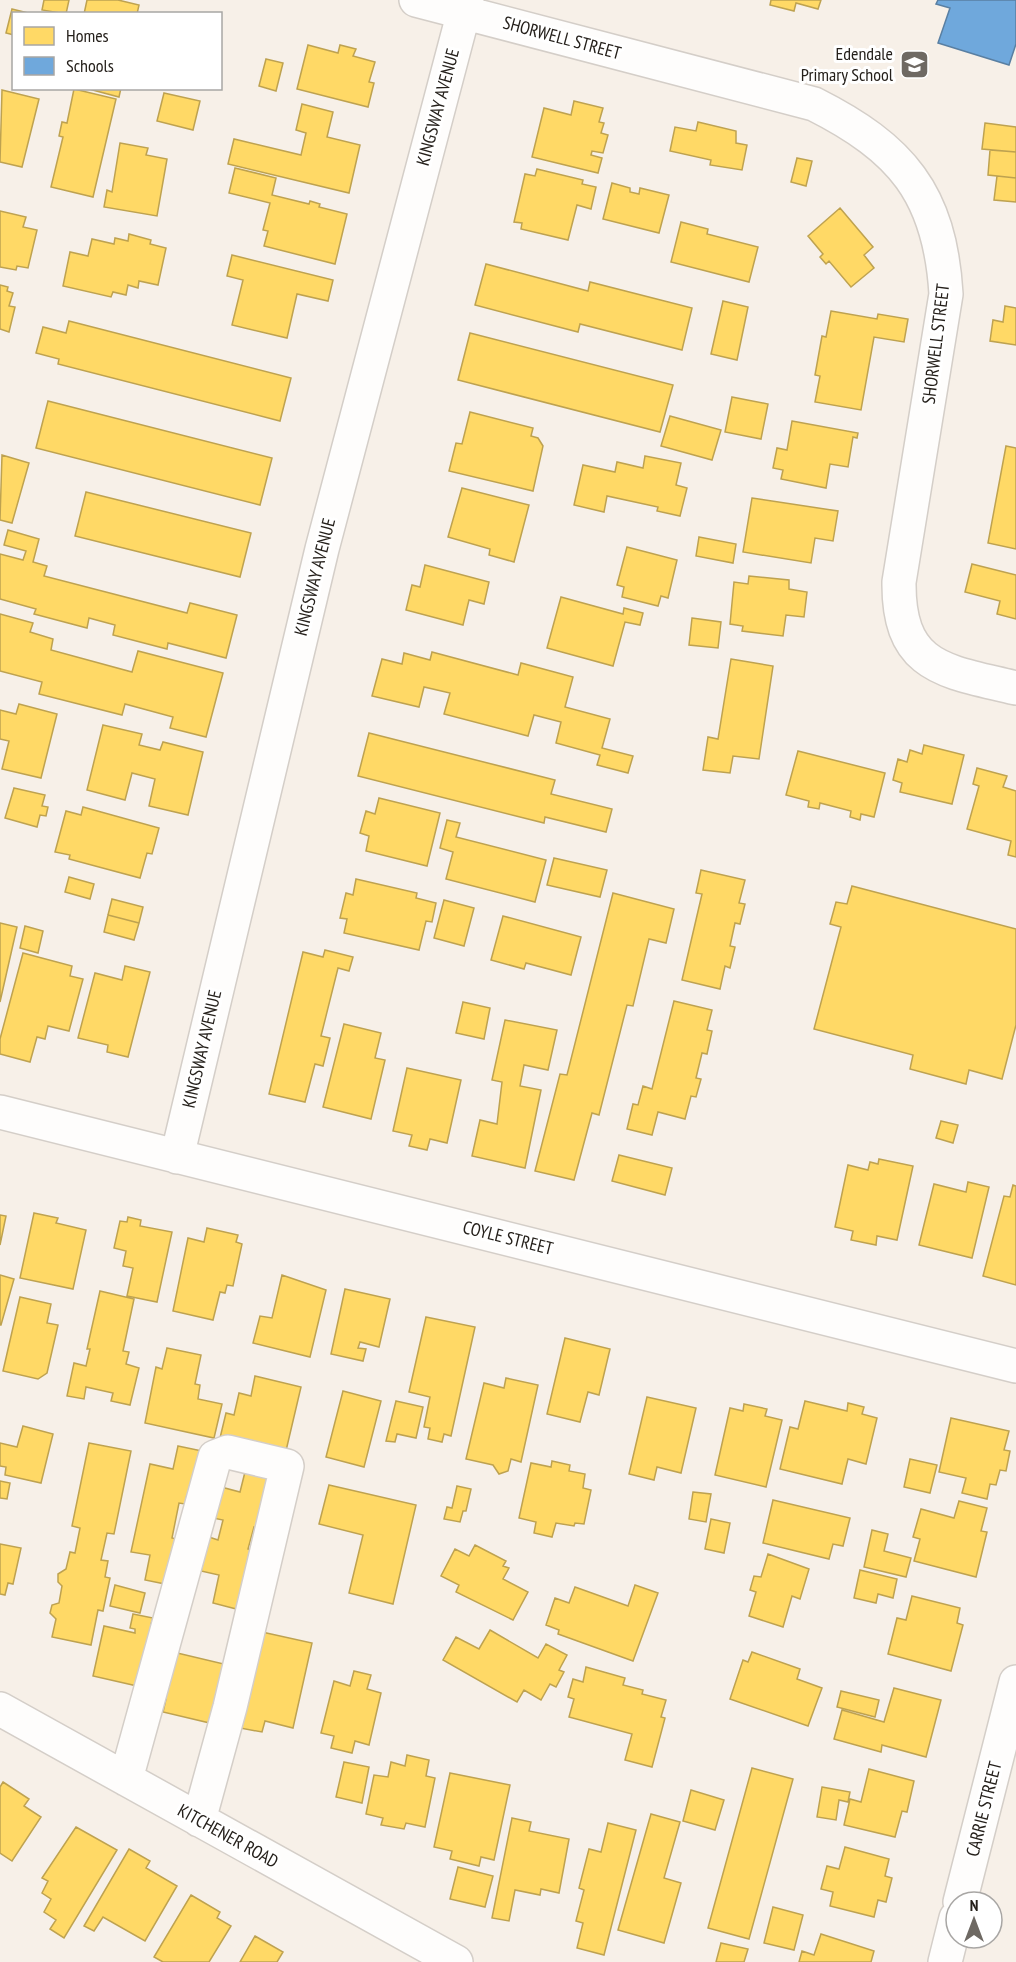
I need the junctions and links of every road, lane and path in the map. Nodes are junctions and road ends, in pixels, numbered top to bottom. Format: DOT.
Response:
graph roads {
  1 [pos="416,0"];
  2 [pos="465,6"];
  3 [pos="1016,688"];
  4 [pos="0,1112"];
  5 [pos="177,1157"];
  6 [pos="1016,1366"];
  7 [pos="1016,1682"];
  8 [pos="0,1709"];
  9 [pos="126,1779"];
  10 [pos="199,1820"];
  11 [pos="963,1890"];
  12 [pos="456,1962"];
  1 -- 2 [label="street, SHORWELL STREET"];
  2 -- 3 [label="street, SHORWELL STREET"];
  2 -- 5 [label="street, KINGSWAY AVENUE"];
  4 -- 5 [label="street, COYLE STREET"];
  5 -- 6 [label="street, COYLE STREET"];
  7 -- 11 [label="street, CARRIE STREET"];
  8 -- 9 [label="street, KITCHENER ROAD"];
  9 -- 10 [label="street, KITCHENER ROAD"];
  9 -- 10 [label="street"];
  10 -- 12 [label="street, KITCHENER ROAD"];
}
